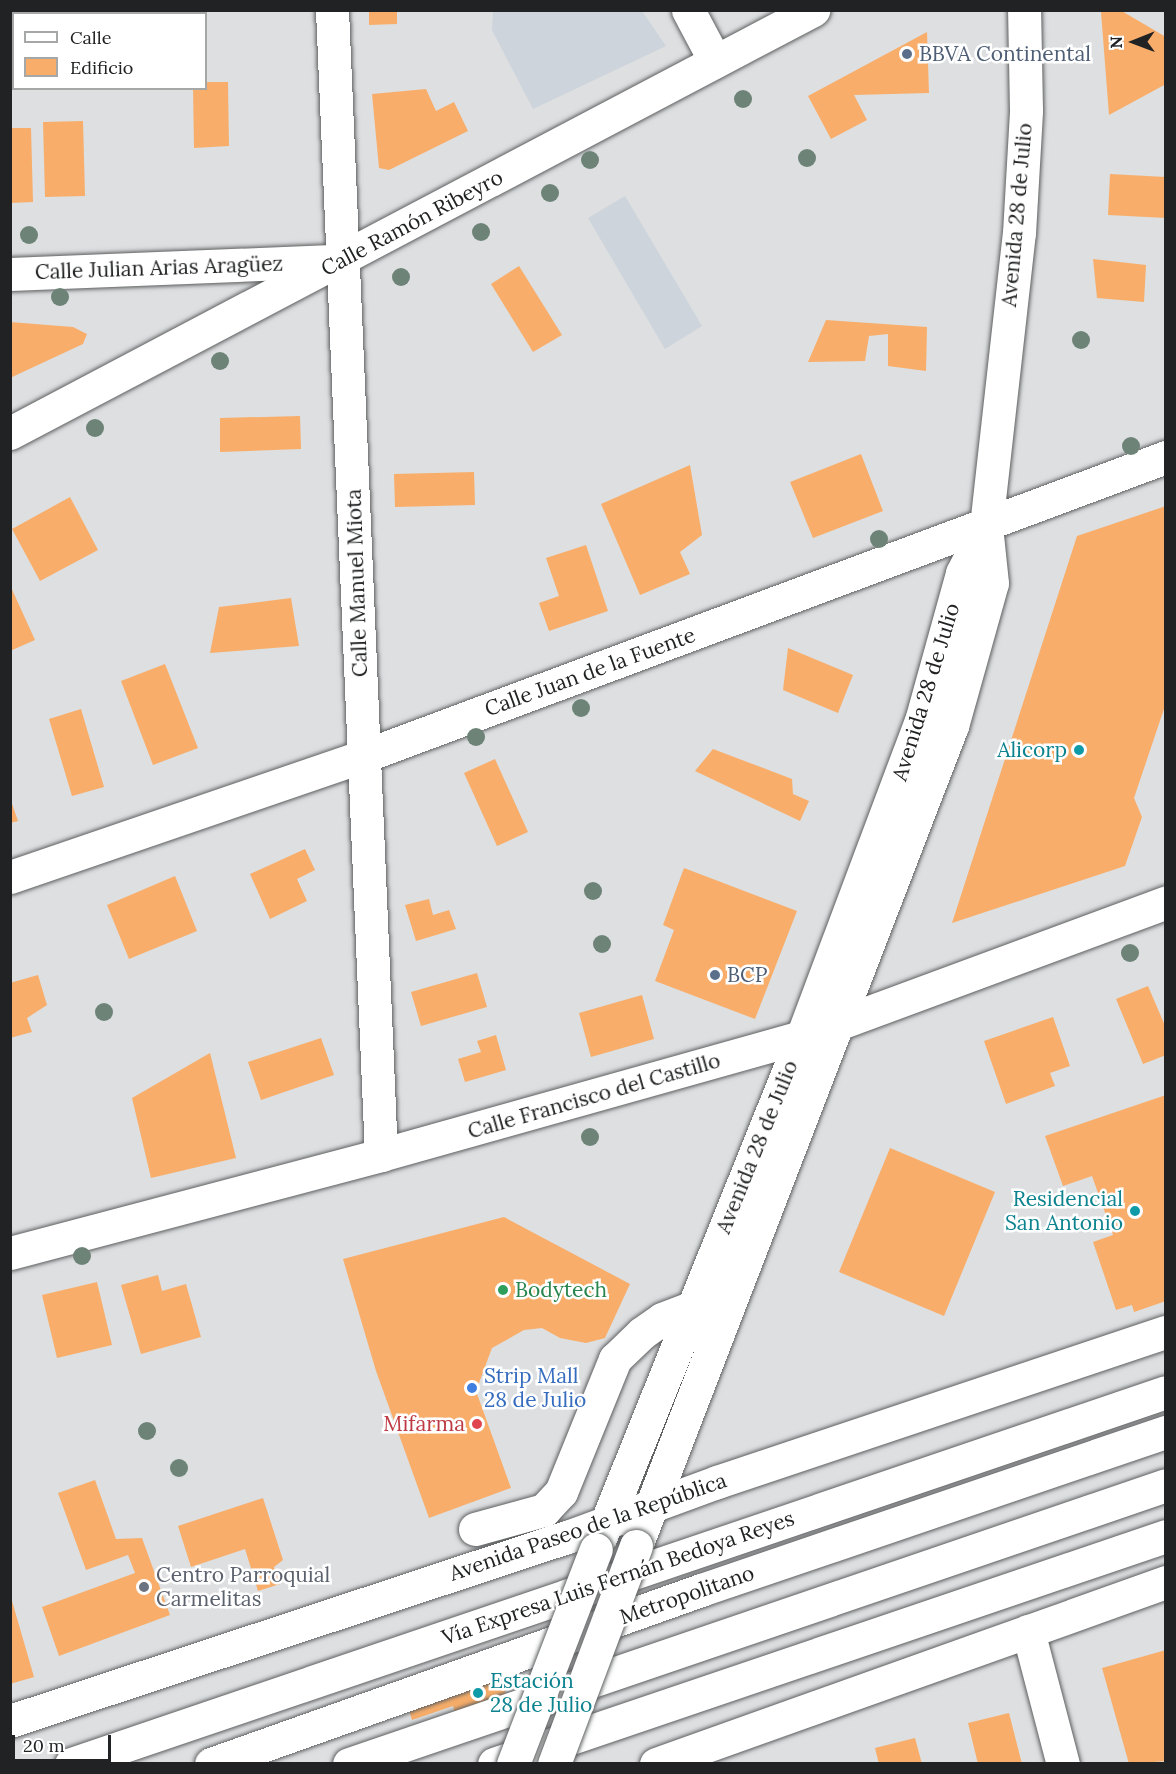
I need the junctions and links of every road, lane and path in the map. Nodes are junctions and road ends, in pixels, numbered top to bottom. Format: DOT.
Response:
graph roads {
  1 [pos="332,10"];
  2 [pos="688,10"];
  3 [pos="813,10"];
  4 [pos="1024,10"];
  5 [pos="715,61"];
  6 [pos="343,260"];
  7 [pos="10,274"];
  8 [pos="10,434"];
  9 [pos="1166,457"];
  10 [pos="986,526"];
  11 [pos="364,756"];
  12 [pos="10,877"];
  13 [pos="1166,902"];
  14 [pos="838,1026"];
  15 [pos="802,1037"];
  16 [pos="381,1155"];
  17 [pos="10,1253"];
  18 [pos="693,1307"];
  19 [pos="1166,1332"];
  20 [pos="1166,1392"];
  21 [pos="1166,1432"];
  22 [pos="1166,1485"];
  23 [pos="651,1506"];
  24 [pos="475,1529"];
  25 [pos="601,1536"];
  26 [pos="1166,1536"];
  27 [pos="1166,1582"];
  28 [pos="1028,1631"];
  29 [pos="10,1721"];
  30 [pos="71,1764"];
  31 [pos="211,1764"];
  32 [pos="349,1764"];
  33 [pos="494,1764"];
  34 [pos="513,1764"];
  35 [pos="554,1764"];
  36 [pos="656,1764"];
  37 [pos="1063,1764"];
  1 -- 6 [label="main road, Calle Manuel Miota"];
  2 -- 5 [label="main road"];
  3 -- 5 [label="main road, Calle Ramón Ribeyro"];
  4 -- 10 [label="main road, Avenida 28 de Julio"];
  5 -- 6 [label="main road, Calle Ramón Ribeyro"];
  6 -- 7 [label="main road, Calle Julian Arias Aragüez"];
  6 -- 8 [label="main road, Calle Ramón Ribeyro"];
  6 -- 11 [label="main road, Calle Manuel Miota"];
  9 -- 10 [label="main road, Calle Juan de la Fuente"];
  10 -- 11 [label="main road, Calle Juan de la Fuente"];
  10 -- 14 [label="main road, Avenida 28 de Julio"];
  10 -- 15 [label="main road, Avenida 28 de Julio"];
  11 -- 12 [label="main road, Calle Juan de la Fuente"];
  11 -- 16 [label="main road, Calle Manuel Miota"];
  13 -- 14 [label="main road, Calle Francisco del Castillo"];
  14 -- 15 [label="main road, Calle Francisco del Castillo"];
  14 -- 23 [label="main road, Avenida 28 de Julio"];
  15 -- 16 [label="main road, Calle Francisco del Castillo"];
  15 -- 18 [label="main road, Avenida 28 de Julio"];
  16 -- 17 [label="main road, Calle Francisco del Castillo"];
  18 -- 24 [label="main road"];
  18 -- 25 [label="main road, Avenida 28 de Julio"];
  19 -- 23 [label="main road, Avenida Paseo de la República"];
  20 -- 30 [label="main road, Vía Expresa Luis Fernán Bedoya Reyes"];
  21 -- 31 [label="main road, Metropolitano"];
  22 -- 32 [label="main road"];
  23 -- 25 [label="main road, Avenida Paseo de la República"];
  23 -- 35 [label="main road, Avenida 28 de Julio, bridge"];
  25 -- 29 [label="main road, Avenida Paseo de la República"];
  25 -- 34 [label="main road, Avenida 28 de Julio, bridge"];
  26 -- 33 [label="main road"];
  27 -- 28 [label="main road"];
  28 -- 36 [label="main road"];
  28 -- 37 [label="main road"];
}
